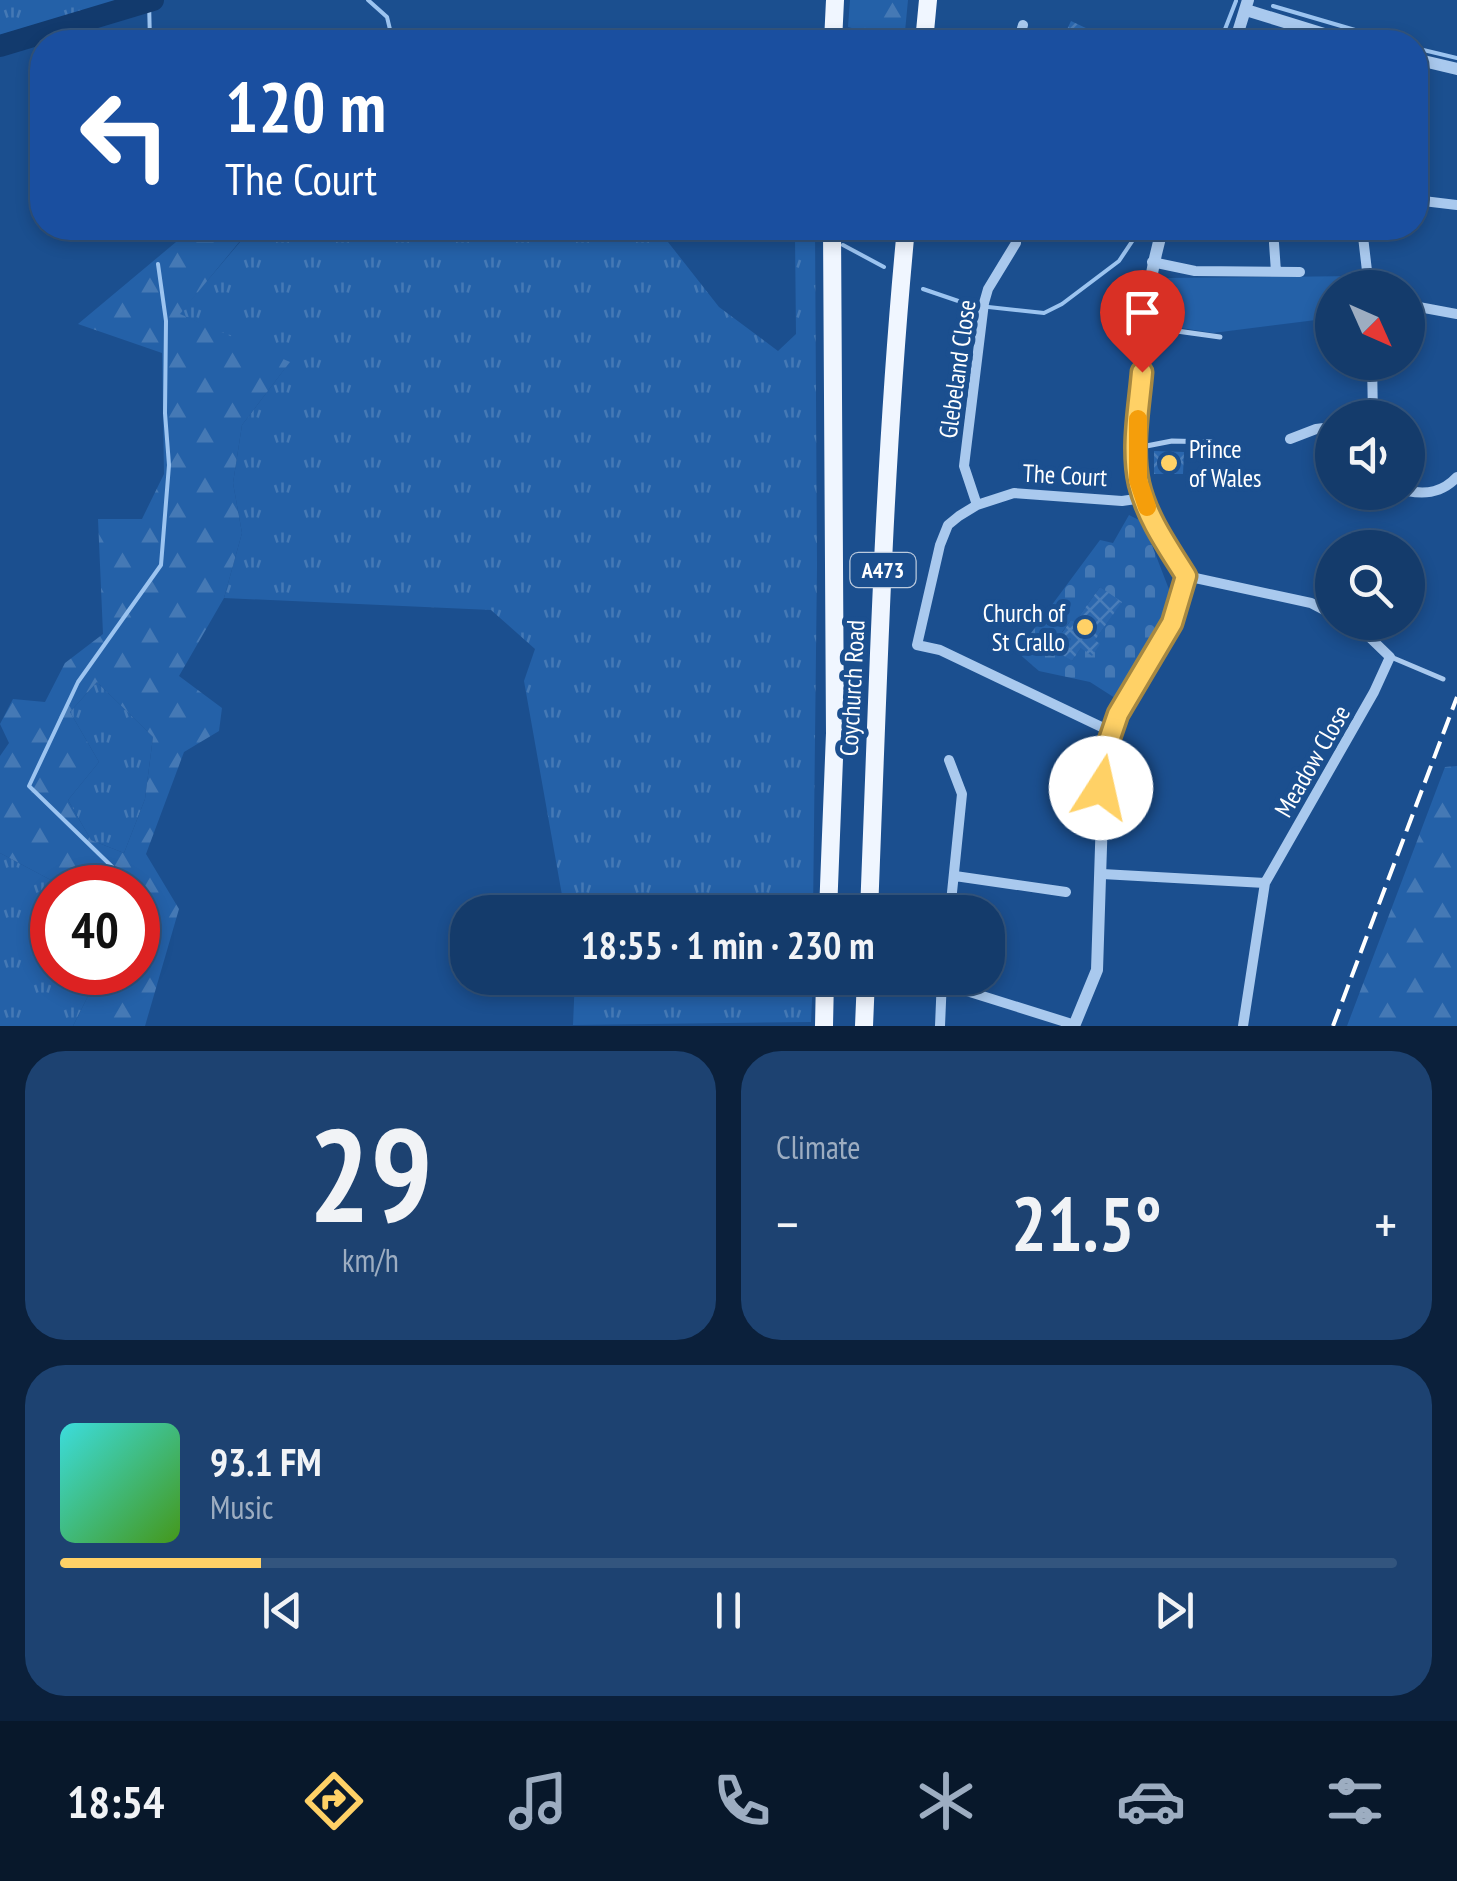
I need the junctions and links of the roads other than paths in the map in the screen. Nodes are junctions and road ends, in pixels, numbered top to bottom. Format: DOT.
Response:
graph roads {
  1 [pos="836,0"];
  2 [pos="928,0"];
  3 [pos="1247,5"];
  4 [pos="1022,26"];
  5 [pos="834,30"];
  6 [pos="925,30"];
  7 [pos="1021,30"];
  8 [pos="1238,30"];
  9 [pos="1317,30"];
  10 [pos="1428,62"];
  11 [pos="1457,68"];
  12 [pos="1428,202"];
  13 [pos="1457,205"];
  14 [pos="832,240"];
  15 [pos="905,240"];
  16 [pos="1159,240"];
  17 [pos="1363,240"];
  18 [pos="1274,242"];
  19 [pos="1016,243"];
  20 [pos="1152,262"];
  21 [pos="1367,270"];
  22 [pos="1276,272"];
  23 [pos="1300,272"];
  24 [pos="1425,308"];
  25 [pos="1457,314"];
  26 [pos="1145,326"];
  27 [pos="1220,337"];
  28 [pos="1315,429"];
  29 [pos="1290,439"];
  30 [pos="1212,442"];
  31 [pos="1136,448"];
  32 [pos="1457,477"];
  33 [pos="1425,493"];
  34 [pos="1143,498"];
  35 [pos="977,505"];
  36 [pos="1186,576"];
  37 [pos="1315,605"];
  38 [pos="1372,640"];
  39 [pos="1390,657"];
  40 [pos="1444,679"];
  41 [pos="1112,732"];
  42 [pos="950,760"];
  43 [pos="1102,874"];
  44 [pos="954,876"];
  45 [pos="1265,883"];
  46 [pos="1066,892"];
  47 [pos="829,895"];
  48 [pos="870,895"];
  49 [pos="952,895"];
  50 [pos="825,995"];
  51 [pos="865,995"];
  52 [pos="941,995"];
  53 [pos="984,995"];
  54 [pos="824,1026"];
  55 [pos="864,1026"];
  56 [pos="940,1026"];
  57 [pos="1074,1026"];
  58 [pos="1243,1026"];
  1 -- 5 [label="main road"];
  2 -- 6 [label="main road"];
  3 -- 8 [label="street"];
  3 -- 9 [label="street"];
  4 -- 7 [label="street"];
  10 -- 11 [label="street"];
  12 -- 13 [label="street"];
  14 -- 47 [label="main road, Coychurch Road / A473"];
  15 -- 48 [label="main road, Coychurch Road / A473"];
  16 -- 20 [label="street"];
  17 -- 21 [label="street"];
  18 -- 22 [label="street"];
  19 -- 35 [label="street, Glebeland Close"];
  20 -- 22 [label="street"];
  20 -- 26 [label="street"];
  22 -- 23 [label="street"];
  24 -- 25 [label="street"];
  26 -- 27 [label="lane"];
  26 -- 31 [label="street"];
  28 -- 29 [label="street"];
  30 -- 31 [label="lane"];
  31 -- 34 [label="street"];
  32 -- 33 [label="street"];
  34 -- 35 [label="street, The Court"];
  34 -- 36 [label="street, The Court"];
  35 -- 41 [label="street"];
  36 -- 37 [label="street"];
  36 -- 41 [label="street"];
  38 -- 39 [label="street"];
  39 -- 40 [label="lane"];
  39 -- 45 [label="street, Meadow Close"];
  41 -- 43 [label="street"];
  42 -- 44 [label="street"];
  43 -- 45 [label="street"];
  43 -- 57 [label="street"];
  44 -- 46 [label="street"];
  44 -- 49 [label="street"];
  45 -- 58 [label="street, Meadow Close"];
  50 -- 54 [label="main road"];
  51 -- 55 [label="main road"];
  52 -- 56 [label="street"];
  53 -- 57 [label="street"];
}
